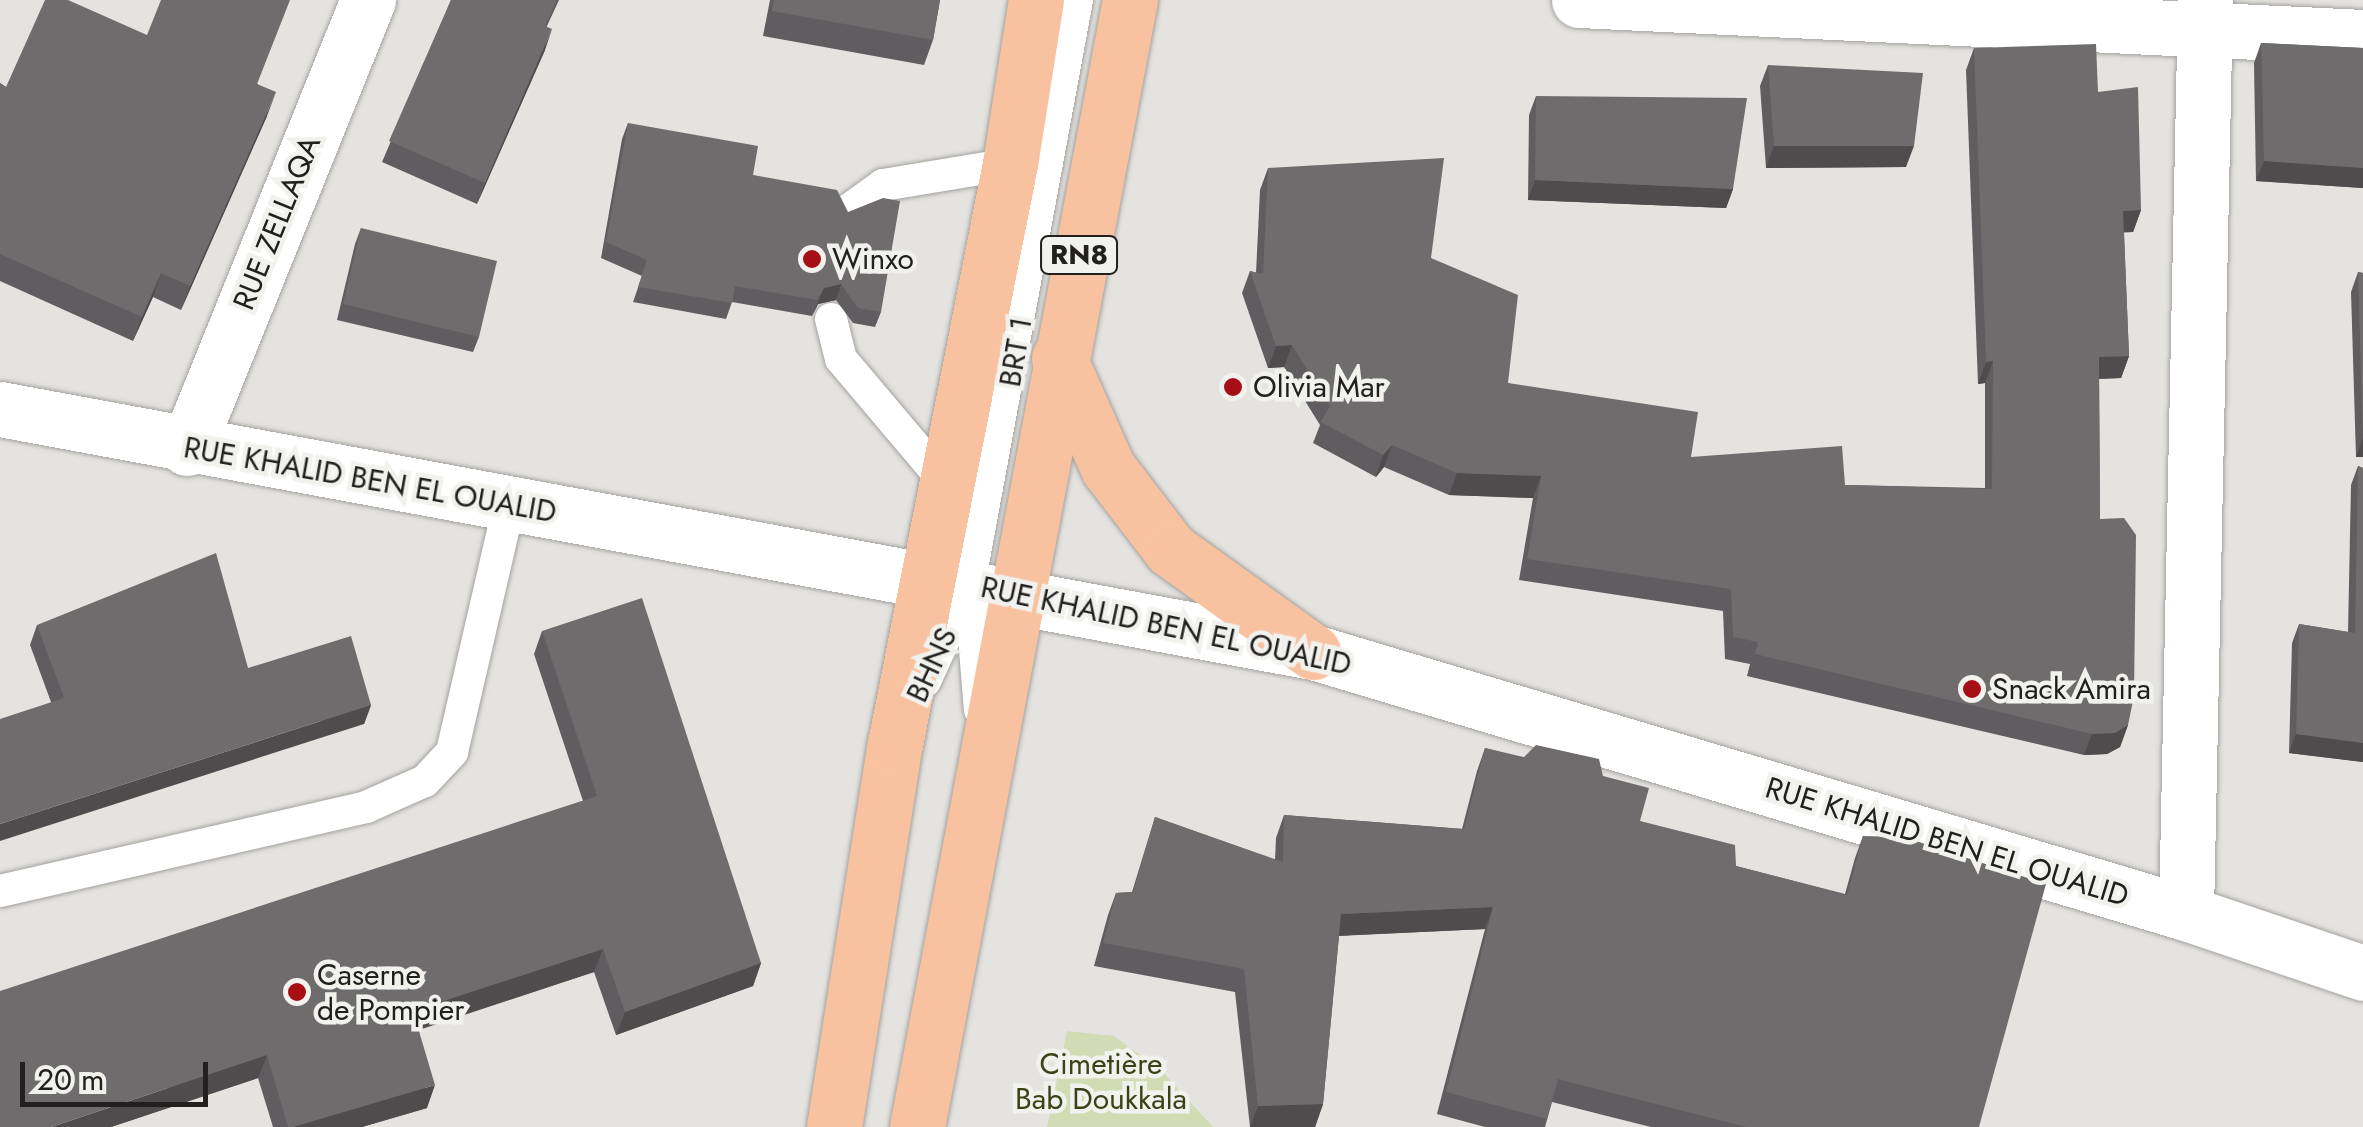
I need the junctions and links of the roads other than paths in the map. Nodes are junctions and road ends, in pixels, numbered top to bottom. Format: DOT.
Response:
graph roads {
  1 [pos="368,0"];
  2 [pos="1036,0"];
  3 [pos="1076,0"];
  4 [pos="1130,0"];
  5 [pos="1580,0"];
  6 [pos="2205,16"];
  7 [pos="2363,37"];
  8 [pos="1010,164"];
  9 [pos="850,209"];
  10 [pos="831,319"];
  11 [pos="1058,358"];
  12 [pos="1,409"];
  13 [pos="187,448"];
  14 [pos="944,481"];
  15 [pos="509,505"];
  16 [pos="973,586"];
  17 [pos="1313,652"];
  18 [pos="0,892"];
  19 [pos="2186,913"];
  20 [pos="2363,973"];
  21 [pos="834,1127"];
  22 [pos="917,1127"];
  1 -- 13 [label="street, RUE ZELLAQA"];
  2 -- 8 [label="main road, RN8"];
  3 -- 16 [label="lane, BRT 1"];
  4 -- 11 [label="main road, RN8"];
  5 -- 6 [label="street"];
  6 -- 7 [label="street"];
  6 -- 19 [label="street"];
  8 -- 9 [label="lane"];
  8 -- 14 [label="main road, RN8"];
  10 -- 14 [label="lane"];
  11 -- 16 [label="main road, RN8"];
  11 -- 17 [label="main road"];
  12 -- 13 [label="street, RUE KHALID BEN EL OUALID"];
  13 -- 15 [label="street, RUE KHALID BEN EL OUALID"];
  14 -- 16 [label="main road, RN8"];
  15 -- 16 [label="street, RUE KHALID BEN EL OUALID"];
  15 -- 18 [label="lane"];
  16 -- 17 [label="street, RUE KHALID BEN EL OUALID"];
  16 -- 21 [label="main road, RN8"];
  16 -- 22 [label="main road, RN8"];
  17 -- 19 [label="street, RUE KHALID BEN EL OUALID"];
  19 -- 20 [label="street, RUE KHALID BEN EL OUALID"];
}
